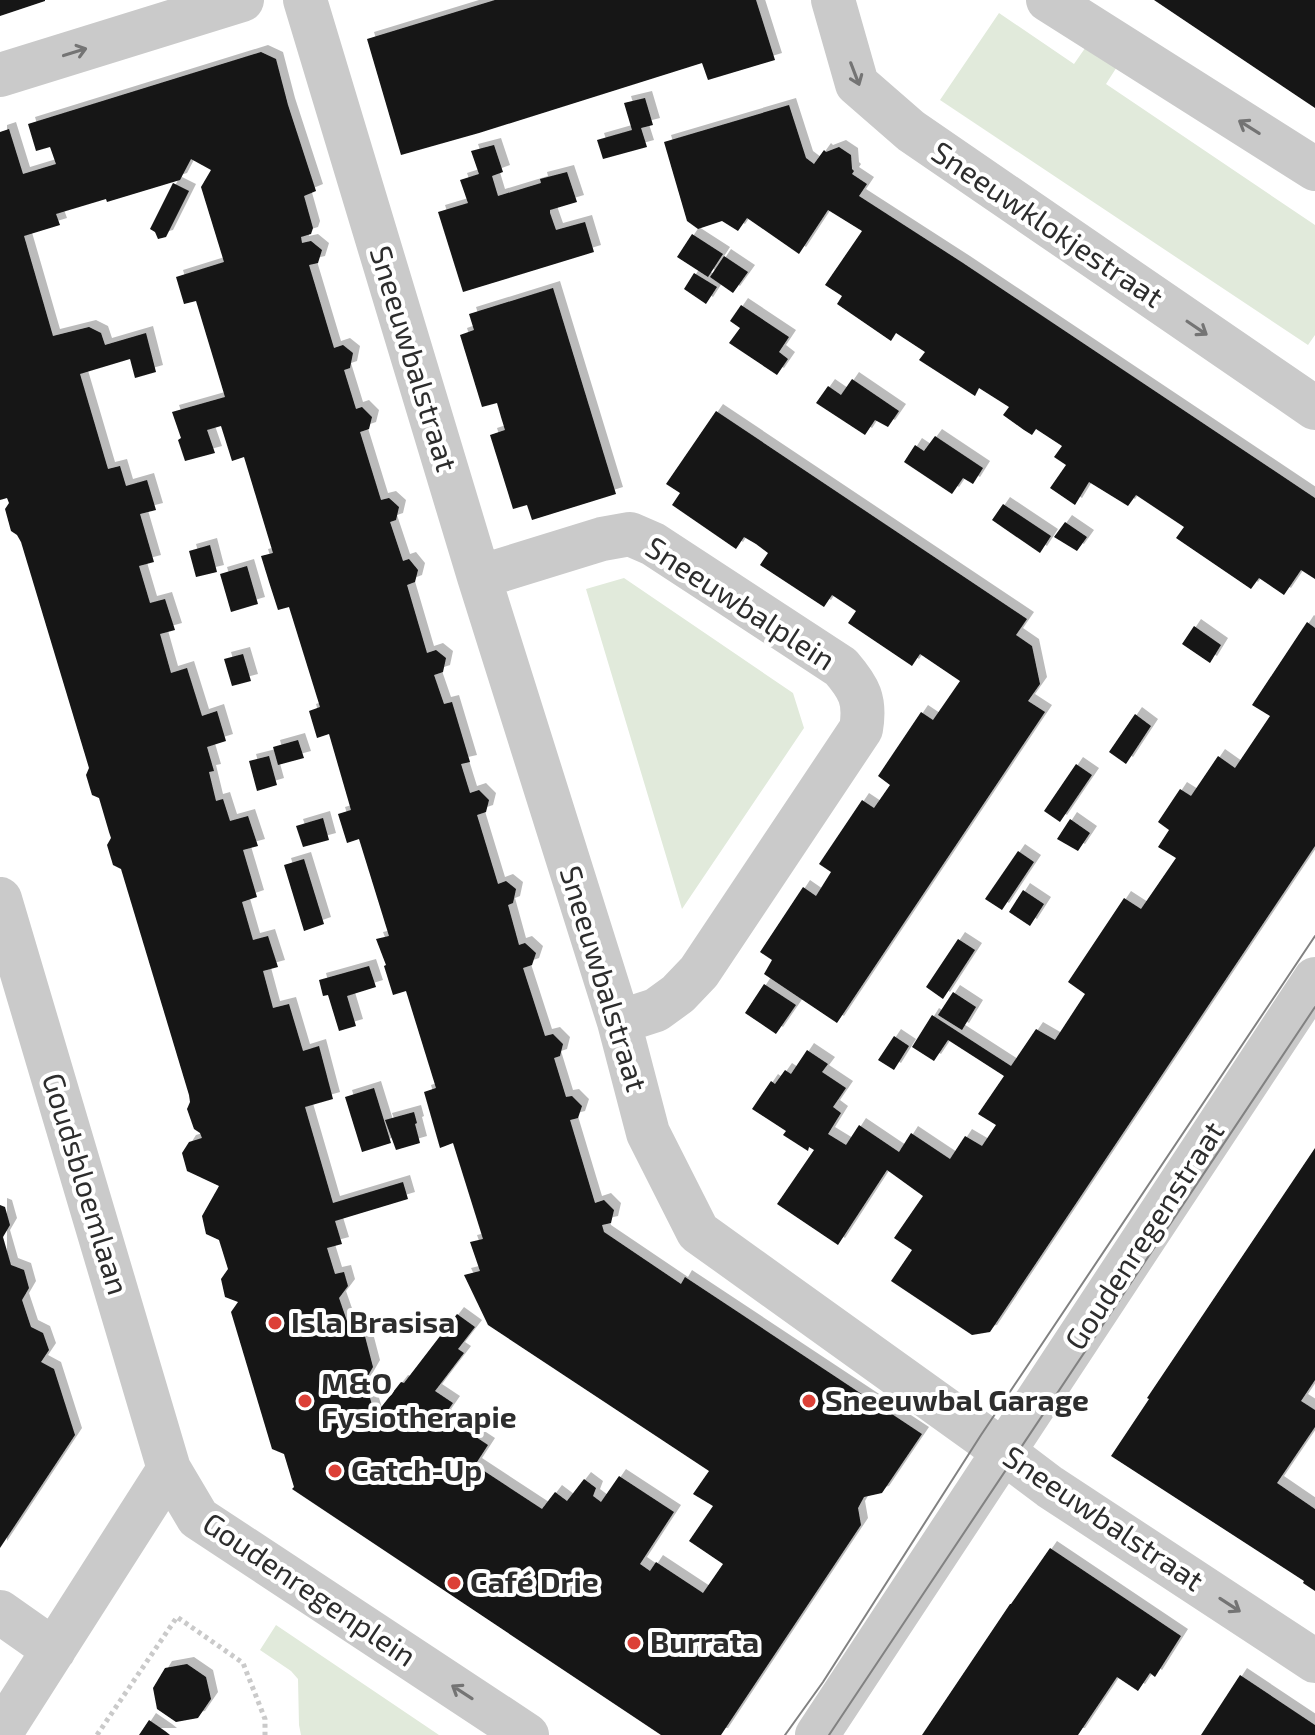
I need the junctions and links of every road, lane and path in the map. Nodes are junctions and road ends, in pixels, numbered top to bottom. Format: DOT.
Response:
graph roads {
  1 [pos="242,0"];
  2 [pos="305,0"];
  3 [pos="833,0"];
  4 [pos="1048,0"];
  5 [pos="0,75"];
  6 [pos="1315,169"];
  7 [pos="1315,408"];
  8 [pos="479,577"];
  9 [pos="0,899"];
  10 [pos="1315,979"];
  11 [pos="619,1022"];
  12 [pos="1003,1452"];
  13 [pos="169,1469"];
  14 [pos="0,1612"];
  15 [pos="54,1650"];
  16 [pos="1315,1661"];
  17 [pos="0,1734"];
  18 [pos="97,1735"];
  19 [pos="265,1735"];
  20 [pos="527,1735"];
  21 [pos="817,1735"];
  5 -- 1 [label="street, one-way"];
  2 -- 8 [label="street, Sneeuwbalstraat"];
  3 -- 7 [label="street, Sneeuwklokjestraat, one-way"];
  6 -- 4 [label="street, one-way"];
  8 -- 11 [label="street, Sneeuwbalstraat"];
  8 -- 11 [label="street, Sneeuwbalplein"];
  9 -- 13 [label="street, Goudsbloemlaan"];
  10 -- 12 [label="street, Goudenregenstraat"];
  11 -- 12 [label="street, Sneeuwbalstraat"];
  12 -- 16 [label="street, Sneeuwbalstraat, one-way"];
  12 -- 21 [label="street, Goudenregenstraat"];
  13 -- 15 [label="street"];
  20 -- 13 [label="street, Goudenregenplein, one-way"];
  14 -- 15 [label="street"];
  15 -- 17 [label="street"];
  18 -- 19 [label="path"];
}
